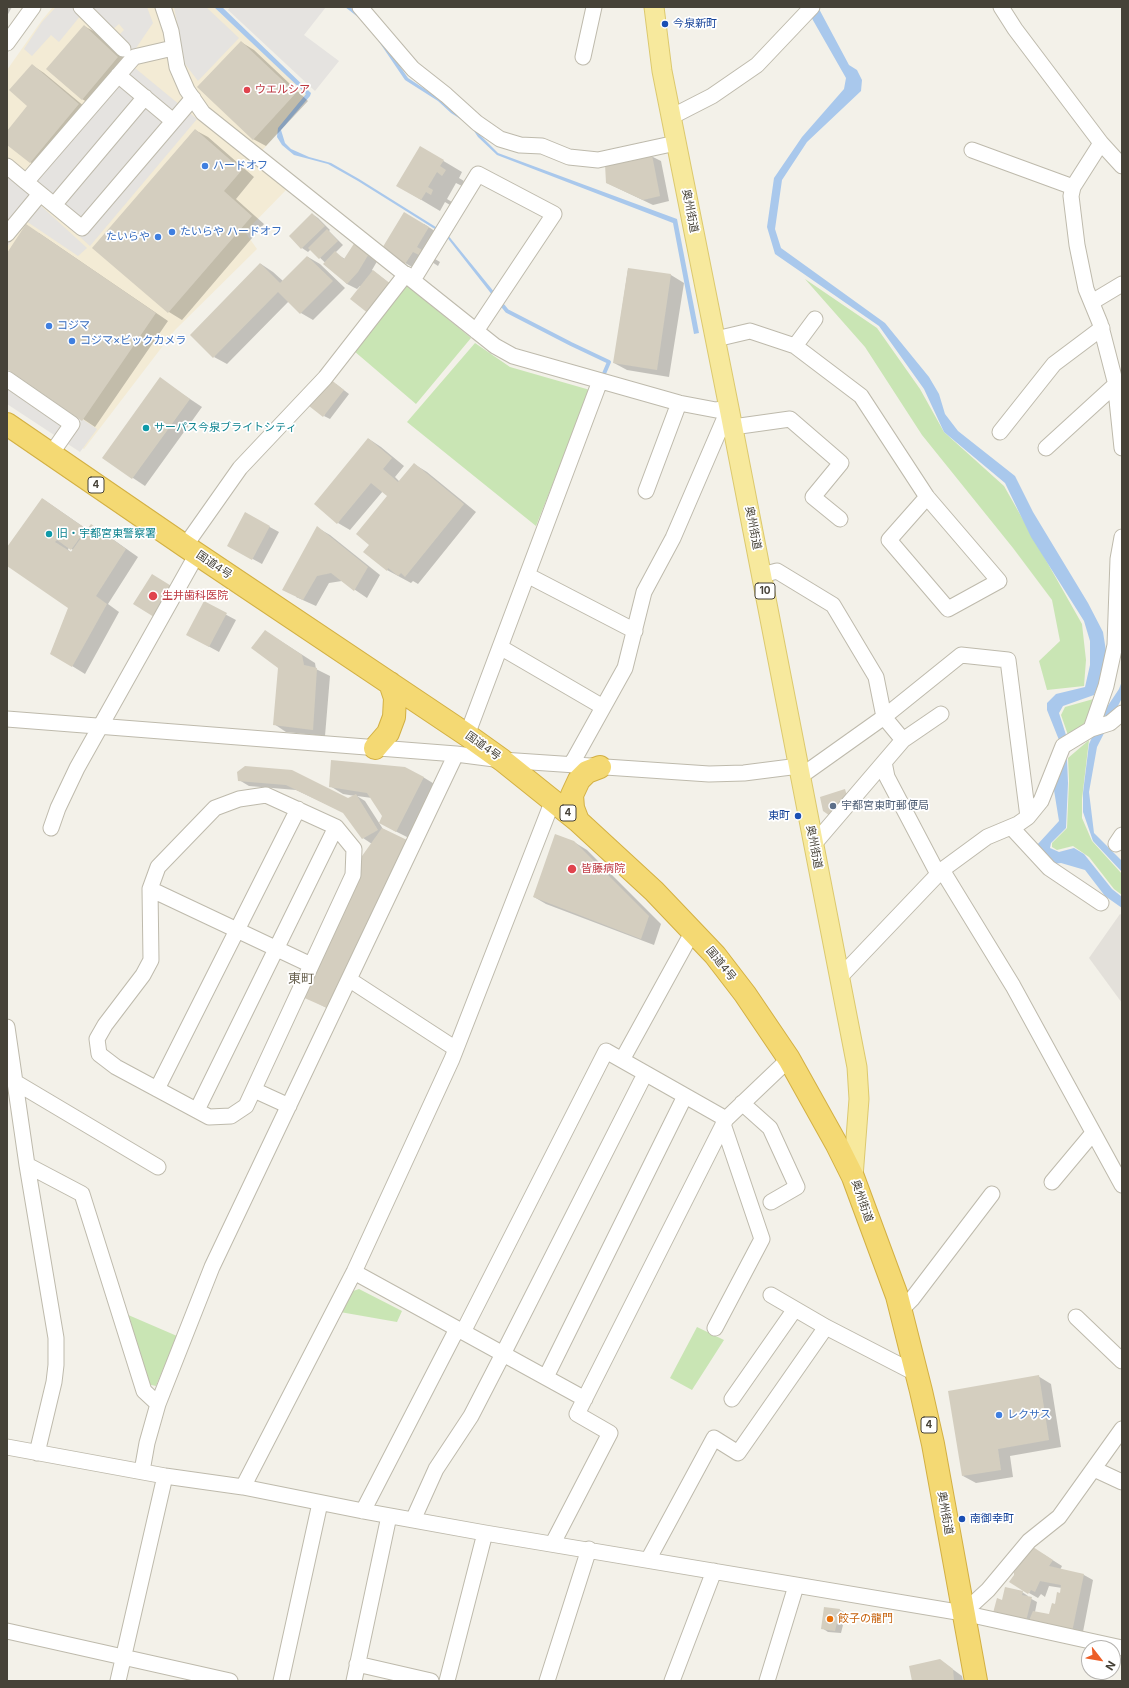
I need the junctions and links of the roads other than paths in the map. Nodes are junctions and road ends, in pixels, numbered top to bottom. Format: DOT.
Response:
graph roads {
  1 [pos="32,7"];
  2 [pos="80,7"];
  3 [pos="163,7"];
  4 [pos="360,7"];
  5 [pos="594,7"];
  6 [pos="654,7"];
  7 [pos="1001,7"];
  8 [pos="809,10"];
  9 [pos="7,43"];
  10 [pos="173,48"];
  11 [pos="123,49"];
  12 [pos="583,57"];
  13 [pos="118,75"];
  14 [pos="145,97"];
  15 [pos="193,98"];
  16 [pos="671,117"];
  17 [pos="173,121"];
  18 [pos="676,143"];
  19 [pos="1101,143"];
  20 [pos="972,150"];
  21 [pos="7,166"];
  22 [pos="1122,166"];
  23 [pos="26,182"];
  24 [pos="1073,187"];
  25 [pos="40,194"];
  26 [pos="54,205"];
  27 [pos="7,234"];
  28 [pos="409,277"];
  29 [pos="1122,284"];
  30 [pos="1092,302"];
  31 [pos="815,319"];
  32 [pos="1102,328"];
  33 [pos="476,331"];
  34 [pos="716,339"];
  35 [pos="795,346"];
  36 [pos="7,379"];
  37 [pos="600,381"];
  38 [pos="1115,385"];
  39 [pos="679,403"];
  40 [pos="729,408"];
  41 [pos="7,424"];
  42 [pos="733,428"];
  43 [pos="1000,432"];
  44 [pos="1046,448"];
  45 [pos="1122,448"];
  46 [pos="51,454"];
  47 [pos="646,491"];
  48 [pos="926,497"];
  49 [pos="840,519"];
  50 [pos="1122,537"];
  51 [pos="191,550"];
  52 [pos="528,575"];
  53 [pos="762,575"];
  54 [pos="635,631"];
  55 [pos="500,646"];
  56 [pos="390,683"];
  57 [pos="603,707"];
  58 [pos="1122,713"];
  59 [pos="940,714"];
  60 [pos="884,717"];
  61 [pos="7,719"];
  62 [pos="100,727"];
  63 [pos="1090,729"];
  64 [pos="467,735"];
  65 [pos="903,740"];
  66 [pos="375,748"];
  67 [pos="456,754"];
  68 [pos="502,760"];
  69 [pos="884,762"];
  70 [pos="571,765"];
  71 [pos="600,767"];
  72 [pos="800,771"];
  73 [pos="553,800"];
  74 [pos="298,809"];
  75 [pos="1028,818"];
  76 [pos="578,821"];
  77 [pos="336,827"];
  78 [pos="1011,827"];
  79 [pos="51,828"];
  80 [pos="814,844"];
  81 [pos="940,872"];
  82 [pos="150,888"];
  83 [pos="1101,903"];
  84 [pos="237,930"];
  85 [pos="693,931"];
  86 [pos="277,949"];
  87 [pos="311,965"];
  88 [pos="840,977"];
  89 [pos="350,980"];
  90 [pos="7,1027"];
  91 [pos="456,1049"];
  92 [pos="788,1059"];
  93 [pos="622,1060"];
  94 [pos="645,1074"];
  95 [pos="15,1082"];
  96 [pos="157,1089"];
  97 [pos="254,1090"];
  98 [pos="685,1096"];
  99 [pos="742,1103"];
  100 [pos="289,1106"];
  101 [pos="197,1110"];
  102 [pos="724,1121"];
  103 [pos="1093,1132"];
  104 [pos="27,1165"];
  105 [pos="158,1167"];
  106 [pos="853,1177"];
  107 [pos="1052,1182"];
  108 [pos="1122,1185"];
  109 [pos="992,1194"];
  110 [pos="771,1202"];
  111 [pos="354,1272"];
  112 [pos="771,1295"];
  113 [pos="795,1309"];
  114 [pos="901,1310"];
  115 [pos="1076,1317"];
  116 [pos="826,1327"];
  117 [pos="715,1328"];
  118 [pos="460,1330"];
  119 [pos="503,1354"];
  120 [pos="1122,1361"];
  121 [pos="917,1374"];
  122 [pos="546,1377"];
  123 [pos="585,1399"];
  124 [pos="732,1399"];
  125 [pos="158,1404"];
  126 [pos="1122,1429"];
  127 [pos="7,1446"];
  128 [pos="37,1453"];
  129 [pos="1094,1469"];
  130 [pos="142,1471"];
  131 [pos="165,1476"];
  132 [pos="1122,1482"];
  133 [pos="243,1487"];
  134 [pos="320,1502"];
  135 [pos="363,1511"];
  136 [pos="389,1516"];
  137 [pos="413,1520"];
  138 [pos="485,1533"];
  139 [pos="553,1543"];
  140 [pos="589,1549"];
  141 [pos="648,1560"];
  142 [pos="714,1571"];
  143 [pos="796,1586"];
  144 [pos="963,1612"];
  145 [pos="7,1631"];
  146 [pos="1122,1648"];
  147 [pos="124,1657"];
  148 [pos="357,1664"];
  149 [pos="118,1681"];
  150 [pos="230,1681"];
  151 [pos="281,1681"];
  152 [pos="354,1681"];
  153 [pos="431,1681"];
  154 [pos="447,1681"];
  155 [pos="546,1681"];
  156 [pos="672,1681"];
  157 [pos="767,1681"];
  158 [pos="976,1681"];
  1 -- 9 [label="street"];
  2 -- 11 [label="street"];
  3 -- 10 [label="street"];
  4 -- 18 [label="street"];
  5 -- 12 [label="street"];
  6 -- 16 [label="main road, 奥州街道 / 10"];
  7 -- 19 [label="street"];
  8 -- 16 [label="street"];
  10 -- 13 [label="street"];
  10 -- 15 [label="street"];
  13 -- 14 [label="street"];
  13 -- 23 [label="street"];
  14 -- 17 [label="street"];
  14 -- 26 [label="street"];
  15 -- 17 [label="street"];
  15 -- 28 [label="street"];
  16 -- 18 [label="main road, 奥州街道 / 10"];
  17 -- 26 [label="street"];
  18 -- 34 [label="main road, 奥州街道 / 10"];
  19 -- 22 [label="street"];
  19 -- 24 [label="street"];
  20 -- 24 [label="street"];
  21 -- 23 [label="street"];
  23 -- 25 [label="street"];
  24 -- 30 [label="street"];
  25 -- 26 [label="street"];
  25 -- 27 [label="street"];
  28 -- 33 [label="street"];
  28 -- 33 [label="street"];
  28 -- 51 [label="street"];
  29 -- 30 [label="street"];
  30 -- 32 [label="street"];
  31 -- 35 [label="street"];
  32 -- 38 [label="street"];
  32 -- 43 [label="street"];
  33 -- 37 [label="street"];
  34 -- 35 [label="street"];
  34 -- 40 [label="main road, 奥州街道 / 10"];
  35 -- 48 [label="street"];
  36 -- 46 [label="street"];
  37 -- 39 [label="street"];
  37 -- 52 [label="street"];
  38 -- 44 [label="street"];
  38 -- 45 [label="street"];
  39 -- 40 [label="street"];
  39 -- 47 [label="street"];
  40 -- 42 [label="main road, 奥州街道 / 10"];
  40 -- 54 [label="street"];
  41 -- 46 [label="highway, 国道4号 / 4"];
  42 -- 49 [label="street"];
  42 -- 53 [label="main road, 奥州街道 / 10"];
  46 -- 51 [label="highway, 国道4号 / 4"];
  48 -- 48 [label="street"];
  50 -- 63 [label="street"];
  51 -- 56 [label="highway, 国道4号 / 4"];
  51 -- 62 [label="street"];
  52 -- 54 [label="street"];
  52 -- 55 [label="street"];
  53 -- 60 [label="street"];
  53 -- 72 [label="main road, 奥州街道 / 10"];
  54 -- 57 [label="street"];
  55 -- 57 [label="street"];
  55 -- 64 [label="street"];
  56 -- 64 [label="highway, 国道4号 / 4"];
  56 -- 66 [label="highway"];
  57 -- 70 [label="street"];
  58 -- 63 [label="street"];
  59 -- 65 [label="street"];
  60 -- 65 [label="street"];
  60 -- 72 [label="street"];
  60 -- 75 [label="street"];
  61 -- 62 [label="street"];
  62 -- 66 [label="street"];
  62 -- 79 [label="street"];
  63 -- 75 [label="street"];
  64 -- 68 [label="highway, 国道4号 / 4"];
  65 -- 69 [label="street"];
  66 -- 67 [label="street"];
  67 -- 68 [label="street"];
  67 -- 89 [label="street"];
  68 -- 70 [label="street"];
  68 -- 73 [label="highway, 国道4号 / 4"];
  69 -- 80 [label="street"];
  69 -- 81 [label="street"];
  70 -- 71 [label="street"];
  71 -- 72 [label="street"];
  71 -- 76 [label="highway"];
  72 -- 80 [label="main road, 奥州街道 / 10"];
  73 -- 76 [label="highway, 国道4号 / 4"];
  73 -- 91 [label="street"];
  74 -- 77 [label="street"];
  74 -- 82 [label="street"];
  74 -- 84 [label="street"];
  75 -- 78 [label="street"];
  76 -- 85 [label="highway, 国道4号 / 4"];
  77 -- 86 [label="street"];
  77 -- 87 [label="street"];
  78 -- 81 [label="street"];
  78 -- 83 [label="street"];
  80 -- 88 [label="main road, 奥州街道 / 10"];
  81 -- 88 [label="street"];
  81 -- 103 [label="street"];
  82 -- 84 [label="street"];
  82 -- 96 [label="street"];
  84 -- 86 [label="street"];
  84 -- 96 [label="street"];
  85 -- 92 [label="highway, 国道4号 / 4"];
  85 -- 93 [label="street"];
  86 -- 87 [label="street"];
  86 -- 101 [label="street"];
  87 -- 97 [label="street"];
  88 -- 106 [label="main road, 奥州街道 / 10"];
  89 -- 91 [label="street"];
  89 -- 100 [label="street"];
  90 -- 95 [label="street"];
  91 -- 111 [label="street"];
  92 -- 99 [label="street"];
  92 -- 106 [label="highway, 国道4号 / 4"];
  93 -- 94 [label="street"];
  93 -- 118 [label="street"];
  94 -- 98 [label="street"];
  94 -- 119 [label="street"];
  95 -- 104 [label="street"];
  95 -- 105 [label="street"];
  96 -- 101 [label="street"];
  97 -- 100 [label="street"];
  97 -- 101 [label="street"];
  98 -- 102 [label="street"];
  98 -- 122 [label="street"];
  99 -- 102 [label="street"];
  99 -- 110 [label="street"];
  100 -- 125 [label="street"];
  102 -- 117 [label="street"];
  102 -- 123 [label="street"];
  103 -- 107 [label="street"];
  103 -- 108 [label="street"];
  104 -- 125 [label="street"];
  104 -- 128 [label="street"];
  106 -- 114 [label="highway, 奥州街道 / 4"];
  109 -- 114 [label="street"];
  111 -- 118 [label="street"];
  111 -- 133 [label="street"];
  112 -- 113 [label="street"];
  113 -- 116 [label="street"];
  113 -- 124 [label="street"];
  114 -- 121 [label="highway, 奥州街道 / 4"];
  115 -- 120 [label="street"];
  116 -- 121 [label="street"];
  116 -- 141 [label="street"];
  118 -- 119 [label="street"];
  118 -- 135 [label="street"];
  119 -- 122 [label="street"];
  119 -- 137 [label="street"];
  121 -- 144 [label="highway, 奥州街道 / 4"];
  122 -- 123 [label="street"];
  123 -- 139 [label="street"];
  125 -- 130 [label="street"];
  126 -- 129 [label="street"];
  127 -- 128 [label="street"];
  128 -- 130 [label="street"];
  129 -- 132 [label="street"];
  129 -- 144 [label="street"];
  130 -- 131 [label="street"];
  131 -- 133 [label="street"];
  131 -- 147 [label="street"];
  133 -- 134 [label="street"];
  134 -- 135 [label="street"];
  134 -- 151 [label="street"];
  135 -- 136 [label="street"];
  136 -- 137 [label="street"];
  136 -- 148 [label="street"];
  137 -- 138 [label="street"];
  138 -- 139 [label="street"];
  138 -- 154 [label="street"];
  139 -- 140 [label="street"];
  140 -- 141 [label="street"];
  140 -- 155 [label="street"];
  141 -- 142 [label="street"];
  142 -- 143 [label="street"];
  142 -- 156 [label="street"];
  143 -- 144 [label="street"];
  143 -- 157 [label="street"];
  144 -- 146 [label="street"];
  144 -- 158 [label="highway, 奥州街道 / 4"];
  145 -- 147 [label="street"];
  147 -- 149 [label="street"];
  147 -- 150 [label="street"];
  148 -- 152 [label="street"];
  148 -- 153 [label="street"];
}
